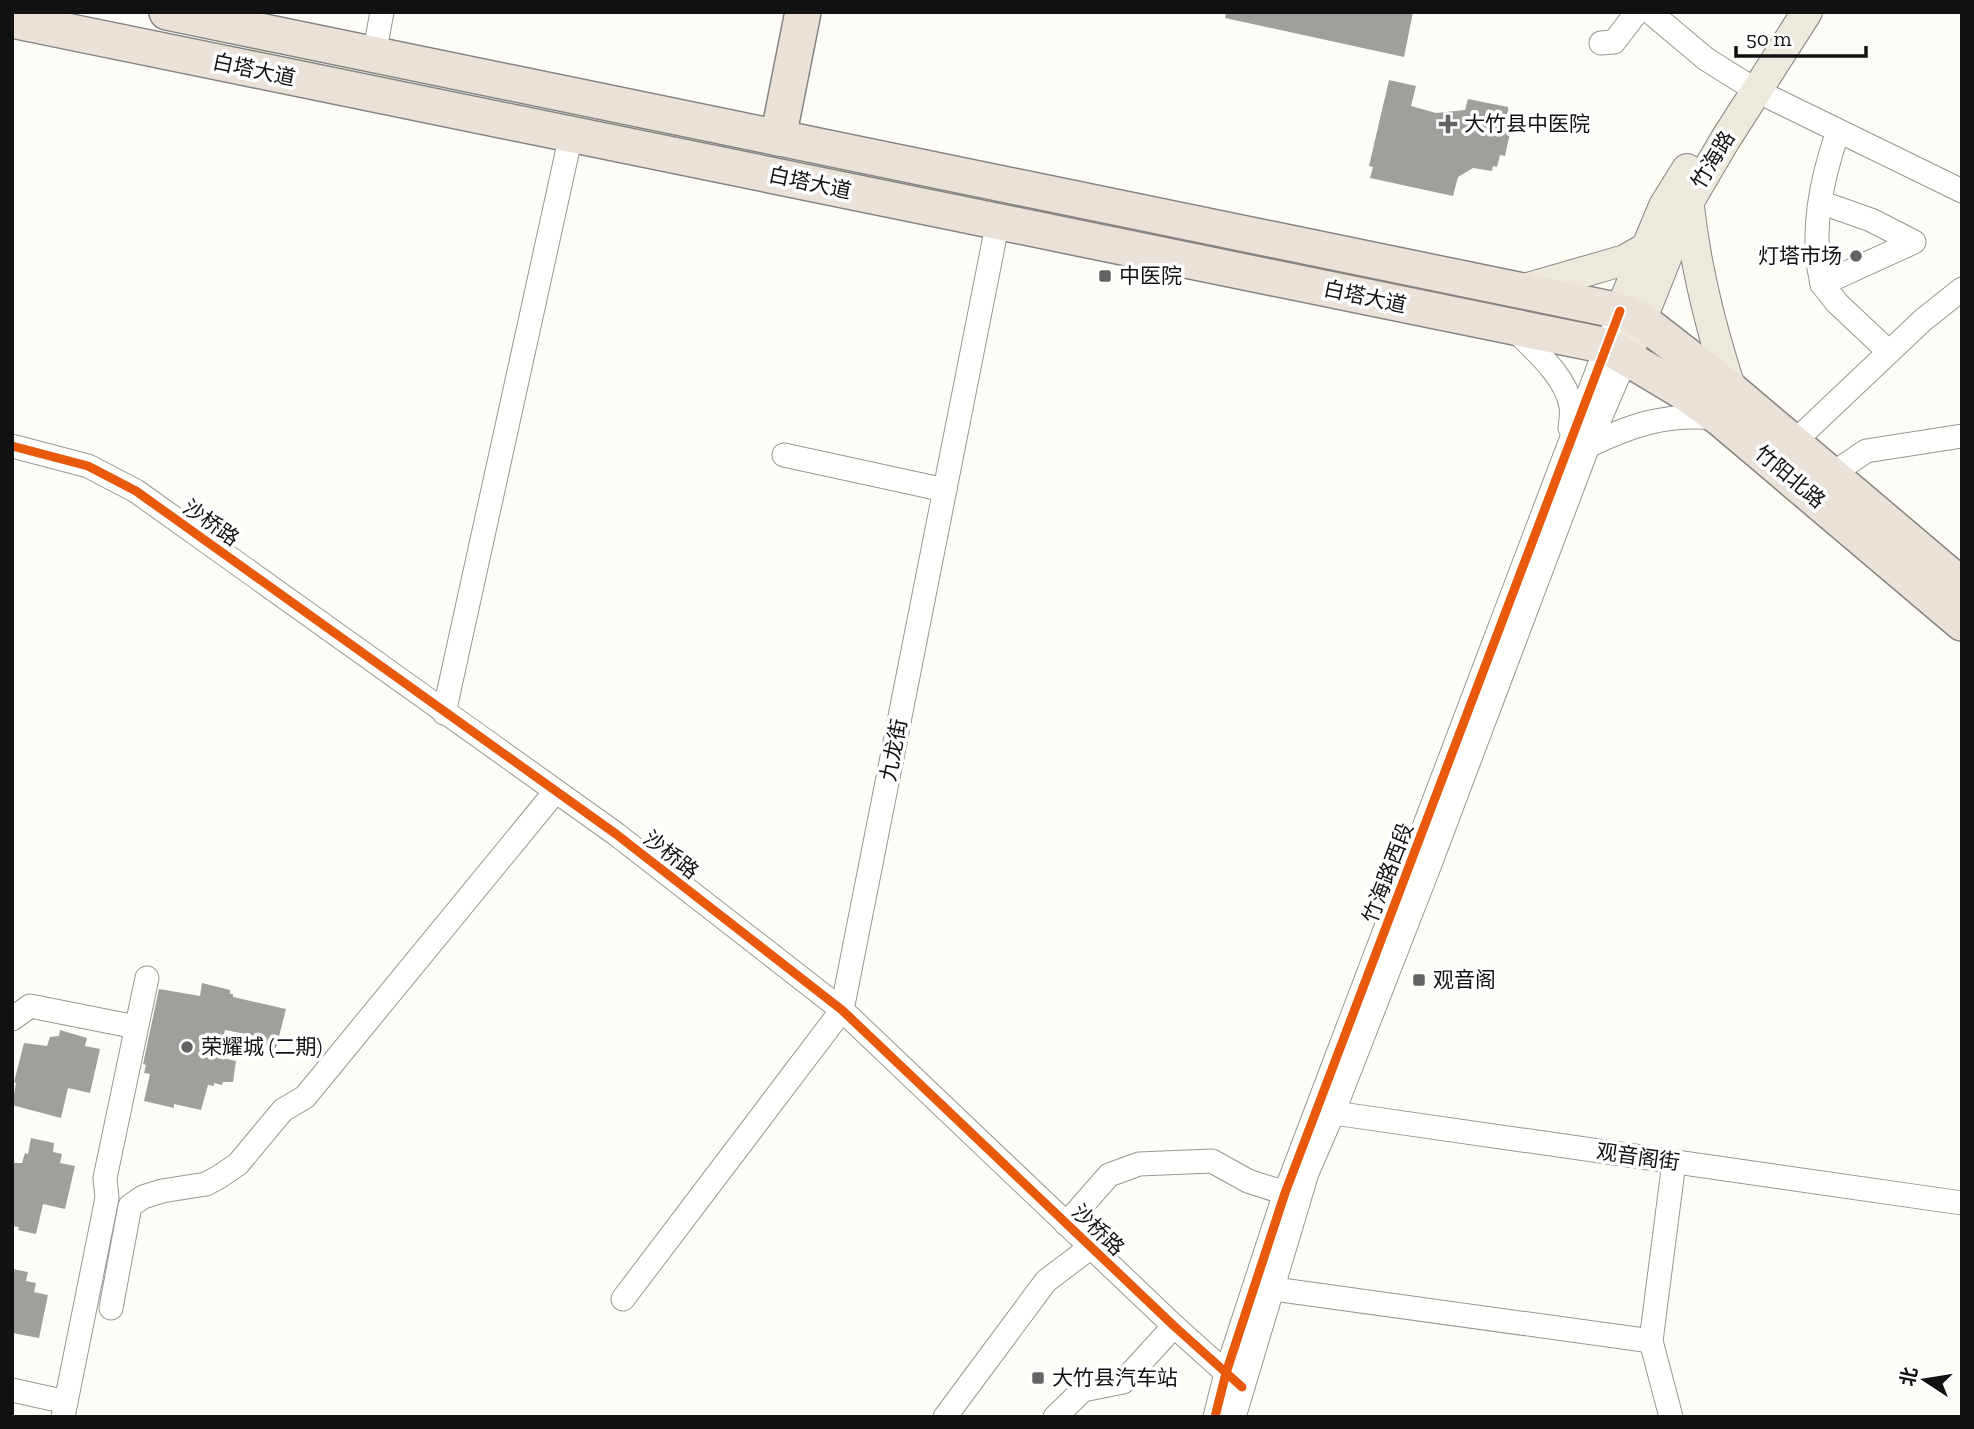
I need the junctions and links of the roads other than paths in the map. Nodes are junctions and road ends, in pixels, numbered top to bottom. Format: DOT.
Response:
graph roads {
  1 [pos="167,12"];
  2 [pos="382,12"];
  3 [pos="780,12"];
  4 [pos="803,12"];
  5 [pos="1637,12"];
  6 [pos="1650,12"];
  7 [pos="1786,12"];
  8 [pos="1807,12"];
  9 [pos="12,20"];
  10 [pos="1601,43"];
  11 [pos="374,55"];
  12 [pos="1749,86"];
  13 [pos="1838,131"];
  14 [pos="571,135"];
  15 [pos="766,135"];
  16 [pos="1962,191"];
  17 [pos="1820,202"];
  18 [pos="1688,203"];
  19 [pos="998,222"];
  20 [pos="1646,248"];
  21 [pos="1822,284"];
  22 [pos="1962,289"];
  23 [pos="1521,290"];
  24 [pos="1630,315"];
  25 [pos="1511,326"];
  26 [pos="1617,351"];
  27 [pos="1889,352"];
  28 [pos="1726,404"];
  29 [pos="1962,436"];
  30 [pos="1579,443"];
  31 [pos="1793,443"];
  32 [pos="12,446"];
  33 [pos="784,454"];
  34 [pos="1831,475"];
  35 [pos="945,489"];
  36 [pos="1962,586"];
  37 [pos="1962,623"];
  38 [pos="444,713"];
  39 [pos="555,792"];
  40 [pos="147,978"];
  41 [pos="842,1010"];
  42 [pos="12,1018"];
  43 [pos="136,1027"];
  44 [pos="1324,1112"];
  45 [pos="1674,1162"];
  46 [pos="1285,1193"];
  47 [pos="1962,1203"];
  48 [pos="1066,1224"];
  49 [pos="1091,1247"];
  50 [pos="1274,1290"];
  51 [pos="623,1299"];
  52 [pos="111,1308"];
  53 [pos="1174,1326"];
  54 [pos="1651,1340"];
  55 [pos="1234,1380"];
  56 [pos="12,1390"];
  57 [pos="64,1409"];
  58 [pos="945,1417"];
  59 [pos="1055,1417"];
  60 [pos="1215,1417"];
  61 [pos="1234,1417"];
  62 [pos="1671,1417"];
  1 -- 11 [label="highway, 白塔大道"];
  2 -- 11 [label="street"];
  3 -- 15 [label="highway"];
  4 -- 15 [label="highway"];
  5 -- 10 [label="street"];
  6 -- 12 [label="street"];
  7 -- 12 [label="main road, 竹海路"];
  8 -- 12 [label="main road, 竹海路"];
  9 -- 14 [label="highway, 白塔大道"];
  11 -- 15 [label="highway, 白塔大道"];
  12 -- 13 [label="street"];
  12 -- 18 [label="main road, 竹海路"];
  12 -- 20 [label="main road, 竹海路"];
  13 -- 16 [label="street"];
  13 -- 17 [label="street"];
  14 -- 19 [label="highway, 白塔大道"];
  14 -- 38 [label="street"];
  15 -- 23 [label="highway, 白塔大道"];
  17 -- 21 [label="street"];
  17 -- 21 [label="street"];
  18 -- 24 [label="main road, 竹海路"];
  18 -- 28 [label="main road"];
  19 -- 25 [label="highway, 白塔大道"];
  19 -- 35 [label="street, 九龙街"];
  20 -- 23 [label="main road"];
  20 -- 24 [label="main road, 竹海路"];
  21 -- 27 [label="street"];
  22 -- 27 [label="street"];
  23 -- 24 [label="highway, 白塔大道"];
  24 -- 26 [label="main road"];
  24 -- 28 [label="highway, 竹阳北路"];
  25 -- 26 [label="highway, 白塔大道"];
  25 -- 30 [label="street"];
  26 -- 28 [label="highway, 竹阳北路"];
  26 -- 30 [label="street, 竹海路西段"];
  27 -- 31 [label="street"];
  28 -- 30 [label="street"];
  28 -- 31 [label="highway, 竹阳北路"];
  28 -- 37 [label="highway, 竹阳北路"];
  29 -- 34 [label="street"];
  30 -- 44 [label="street, 竹海路西段"];
  31 -- 34 [label="highway, 竹阳北路"];
  32 -- 38 [label="street, 沙桥路"];
  33 -- 35 [label="street"];
  34 -- 36 [label="highway, 竹阳北路"];
  35 -- 41 [label="street, 九龙街"];
  38 -- 39 [label="street, 沙桥路"];
  39 -- 41 [label="street, 沙桥路"];
  39 -- 52 [label="street"];
  40 -- 43 [label="street"];
  41 -- 48 [label="street, 沙桥路"];
  41 -- 51 [label="street"];
  42 -- 43 [label="street"];
  43 -- 57 [label="street"];
  44 -- 45 [label="street, 观音阁街"];
  44 -- 46 [label="street, 竹海路西段"];
  44 -- 50 [label="street, 竹海路西段"];
  45 -- 47 [label="street, 观音阁街"];
  45 -- 54 [label="street"];
  46 -- 48 [label="street"];
  46 -- 55 [label="street, 竹海路西段"];
  48 -- 49 [label="street, 沙桥路"];
  49 -- 53 [label="street, 沙桥路"];
  49 -- 58 [label="street"];
  50 -- 54 [label="street"];
  50 -- 55 [label="street, 竹海路西段"];
  53 -- 55 [label="street, 沙桥路"];
  53 -- 59 [label="street"];
  54 -- 62 [label="street"];
  55 -- 60 [label="street, 竹海路西段"];
  55 -- 61 [label="street, 竹海路西段"];
  56 -- 57 [label="street"];
}
